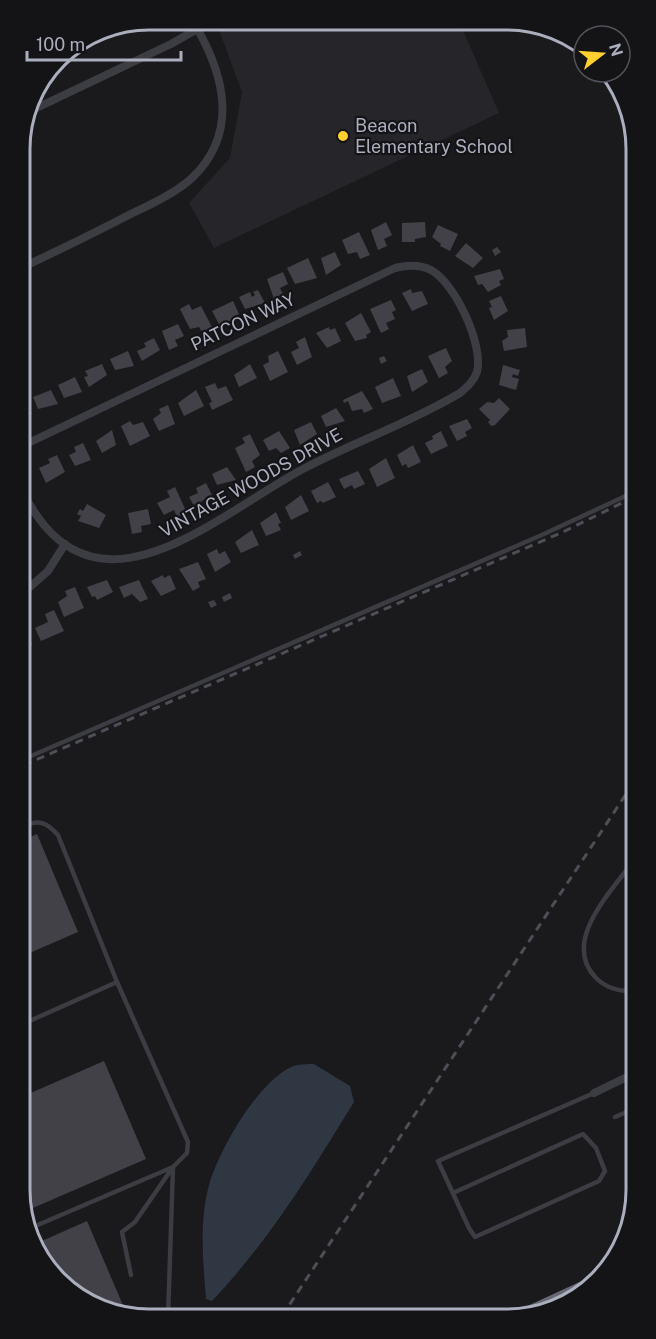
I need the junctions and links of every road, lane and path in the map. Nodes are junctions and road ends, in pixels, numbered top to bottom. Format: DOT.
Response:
graph roads {
  1 [pos="198,30"];
  2 [pos="38,107"];
  3 [pos="30,263"];
  4 [pos="463,312"];
  5 [pos="30,442"];
  6 [pos="626,496"];
  7 [pos="30,504"];
  8 [pos="65,544"];
  9 [pos="30,587"];
  10 [pos="30,756"];
  11 [pos="30,824"];
  12 [pos="626,871"];
  13 [pos="117,982"];
  14 [pos="626,990"];
  15 [pos="30,1021"];
  16 [pos="626,1077"];
  17 [pos="594,1093"];
  18 [pos="626,1112"];
  19 [pos="615,1117"];
  20 [pos="173,1167"];
  21 [pos="453,1193"];
  22 [pos="35,1226"];
  23 [pos="131,1275"];
  24 [pos="168,1309"];
  1 -- 2 [label="street"];
  1 -- 3 [label="street"];
  4 -- 5 [label="street, PATCON WAY"];
  4 -- 8 [label="street, VINTAGE WOODS DRIVE"];
  6 -- 10 [label="lane"];
  7 -- 8 [label="street, VINTAGE WOODS DRIVE"];
  8 -- 9 [label="street"];
  11 -- 13 [label="lane"];
  12 -- 14 [label="lane"];
  13 -- 15 [label="lane"];
  13 -- 20 [label="lane"];
  16 -- 17 [label="street"];
  17 -- 21 [label="lane"];
  18 -- 19 [label="lane"];
  20 -- 22 [label="lane"];
  20 -- 23 [label="lane"];
  20 -- 24 [label="lane"];
  21 -- 21 [label="lane"];
}
